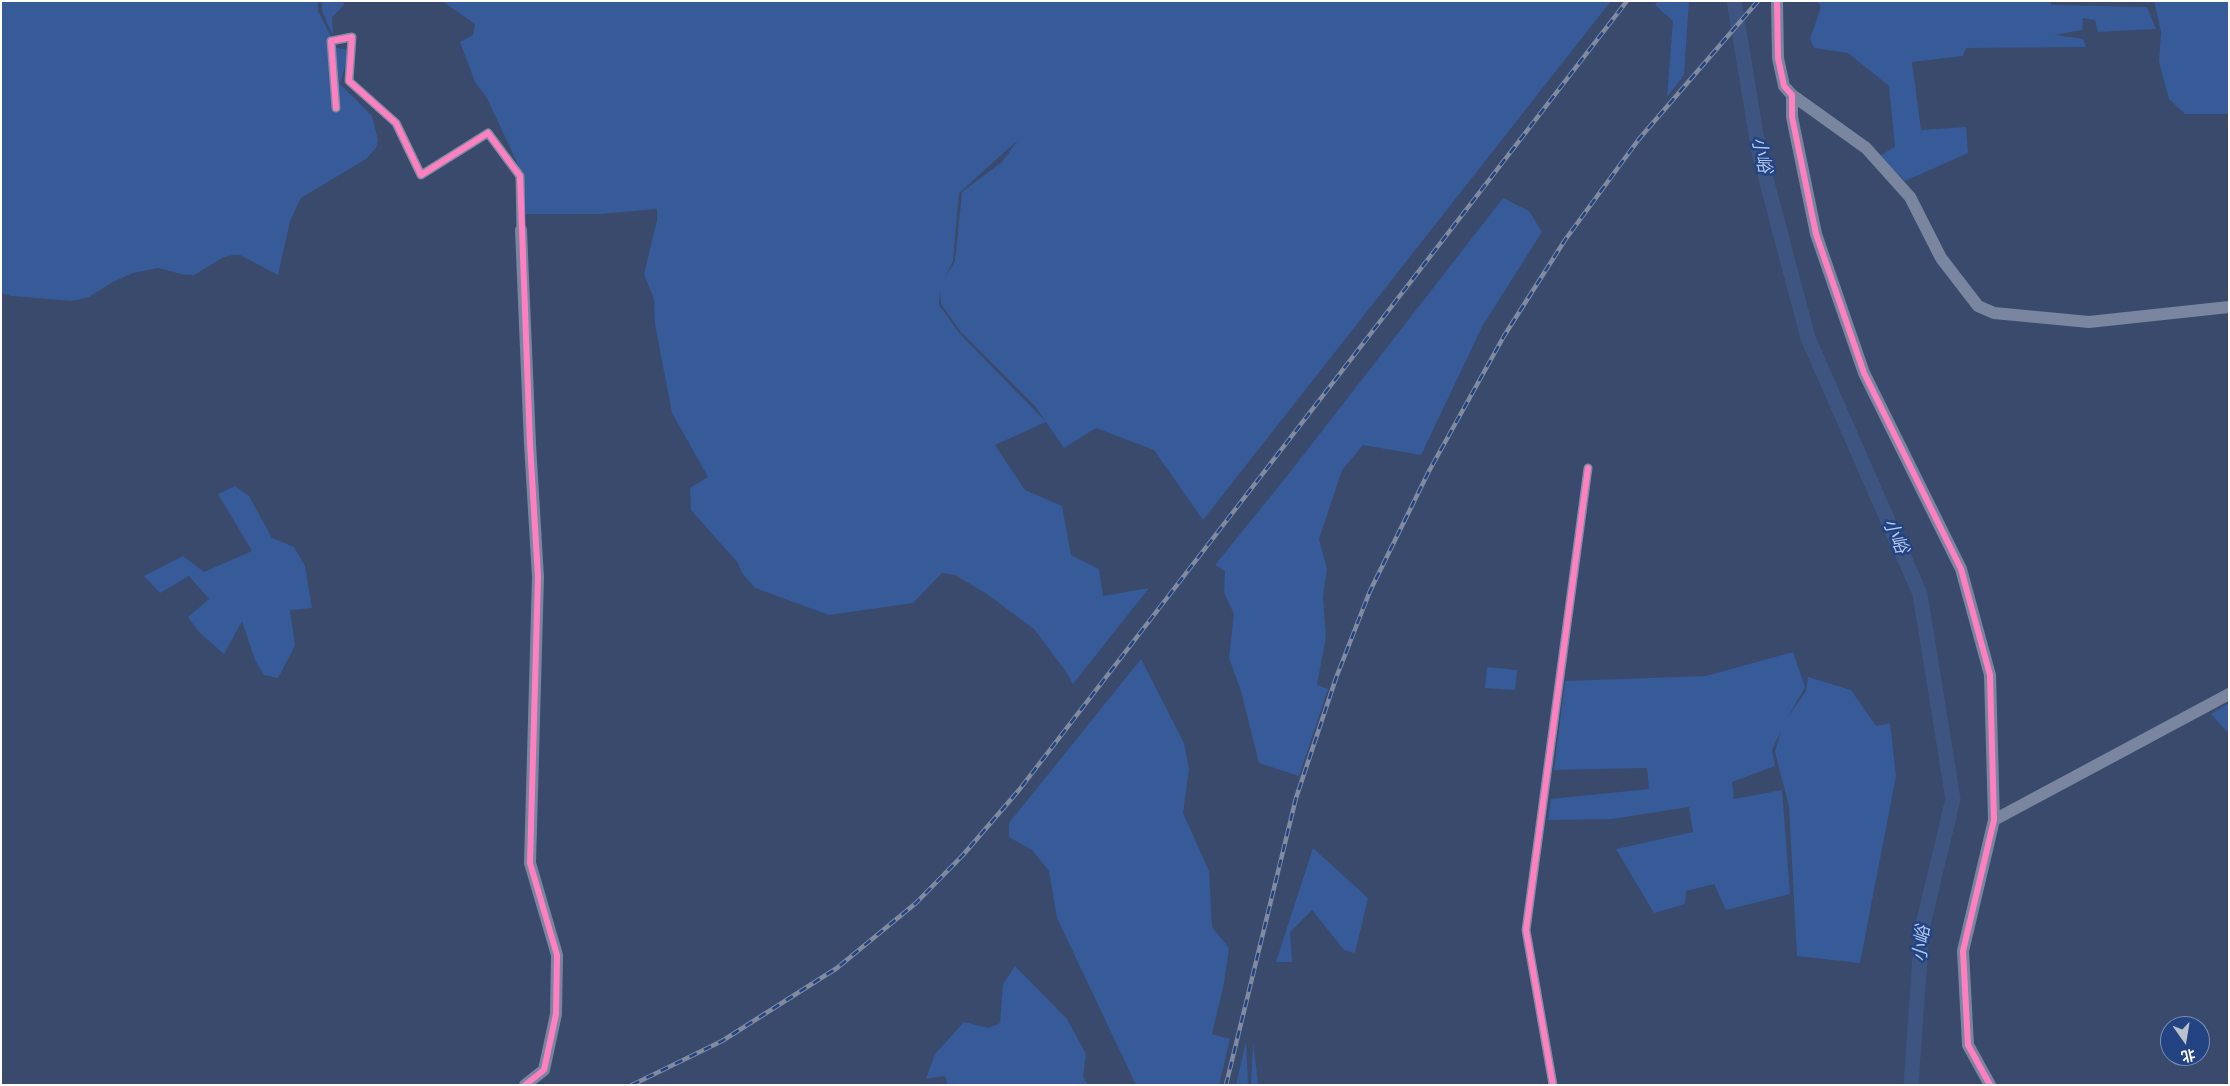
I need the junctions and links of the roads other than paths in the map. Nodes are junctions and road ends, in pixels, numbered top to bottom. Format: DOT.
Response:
graph roads {
  1 [pos="1778,1"];
  2 [pos="1792,95"];
  3 [pos="336,108"];
  4 [pos="521,230"];
  5 [pos="2229,307"];
  6 [pos="1588,468"];
  7 [pos="2229,694"];
  8 [pos="1994,820"];
  9 [pos="525,1085"];
  10 [pos="1553,1085"];
  11 [pos="1990,1085"];
  1 -- 2 [label="street"];
  2 -- 5 [label="street"];
  2 -- 8 [label="street"];
  3 -- 4 [label="street"];
  4 -- 9 [label="street"];
  6 -- 10 [label="street"];
  7 -- 8 [label="street"];
  8 -- 11 [label="street"];
}
